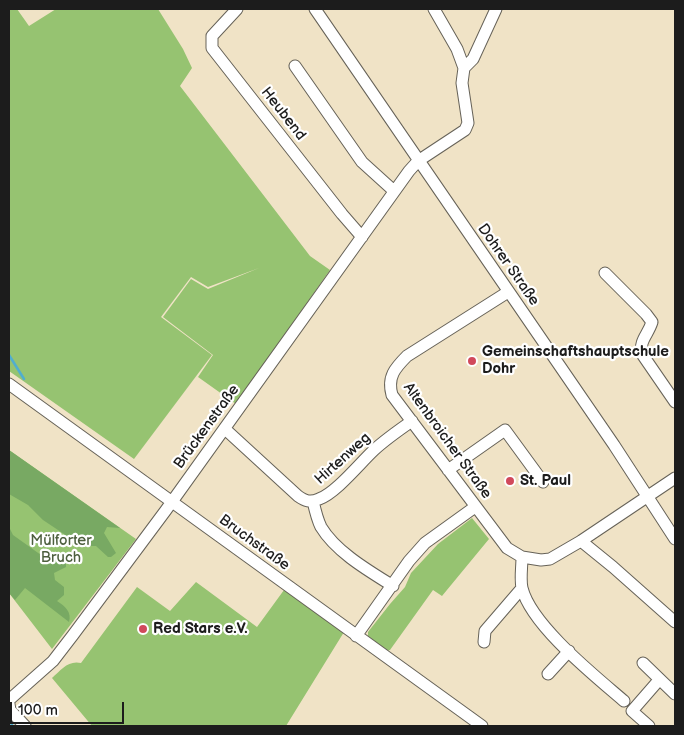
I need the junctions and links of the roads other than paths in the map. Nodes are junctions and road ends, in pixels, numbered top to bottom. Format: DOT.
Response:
graph roads {
  1 [pos="237,9"];
  2 [pos="315,9"];
  3 [pos="434,9"];
  4 [pos="496,9"];
  5 [pos="295,66"];
  6 [pos="464,68"];
  7 [pos="418,160"];
  8 [pos="394,191"];
  9 [pos="362,236"];
  10 [pos="605,273"];
  11 [pos="508,292"];
  12 [pos="9,384"];
  13 [pos="675,402"];
  14 [pos="412,421"];
  15 [pos="224,429"];
  16 [pos="448,470"];
  17 [pos="675,478"];
  18 [pos="543,482"];
  19 [pos="647,497"];
  20 [pos="314,501"];
  21 [pos="172,502"];
  22 [pos="475,507"];
  23 [pos="675,539"];
  24 [pos="581,541"];
  25 [pos="522,557"];
  26 [pos="392,586"];
  27 [pos="522,588"];
  28 [pos="675,622"];
  29 [pos="356,636"];
  30 [pos="484,642"];
  31 [pos="569,652"];
  32 [pos="643,663"];
  33 [pos="548,674"];
  34 [pos="659,680"];
  35 [pos="675,694"];
  36 [pos="9,700"];
  37 [pos="624,701"];
  38 [pos="9,704"];
  39 [pos="24,726"];
  40 [pos="482,726"];
  41 [pos="649,726"];
  1 -- 9 [label="street, Heubend"];
  2 -- 7 [label="street, Dohrer Straße"];
  3 -- 6 [label="street"];
  4 -- 6 [label="street"];
  5 -- 8 [label="street"];
  6 -- 7 [label="street, Brückenstraße"];
  7 -- 8 [label="street, Brückenstraße"];
  7 -- 11 [label="street, Dohrer Straße"];
  8 -- 9 [label="street, Brückenstraße"];
  9 -- 15 [label="street, Brückenstraße"];
  10 -- 13 [label="street"];
  11 -- 14 [label="street, Altenbroicher Straße"];
  11 -- 19 [label="street, Dohrer Straße"];
  12 -- 21 [label="street, Bruchstraße"];
  14 -- 16 [label="street, Altenbroicher Straße"];
  14 -- 20 [label="street, Hirtenweg"];
  15 -- 20 [label="street, Hirtenweg"];
  15 -- 21 [label="street, Brückenstraße"];
  16 -- 18 [label="street"];
  16 -- 22 [label="street, Altenbroicher Straße"];
  17 -- 19 [label="street"];
  19 -- 23 [label="street, Dohrer Straße"];
  19 -- 24 [label="street"];
  20 -- 26 [label="street"];
  21 -- 29 [label="street, Bruchstraße"];
  21 -- 36 [label="street, Brückenstraße"];
  22 -- 25 [label="street, Altenbroicher Straße"];
  22 -- 26 [label="street"];
  24 -- 25 [label="street"];
  24 -- 28 [label="street"];
  25 -- 27 [label="street"];
  26 -- 29 [label="street"];
  27 -- 30 [label="street"];
  27 -- 31 [label="street"];
  29 -- 40 [label="street, Bruchstraße"];
  31 -- 33 [label="street"];
  31 -- 37 [label="street"];
  32 -- 34 [label="street"];
  34 -- 35 [label="street"];
  34 -- 41 [label="street"];
  38 -- 39 [label="street"];
}
